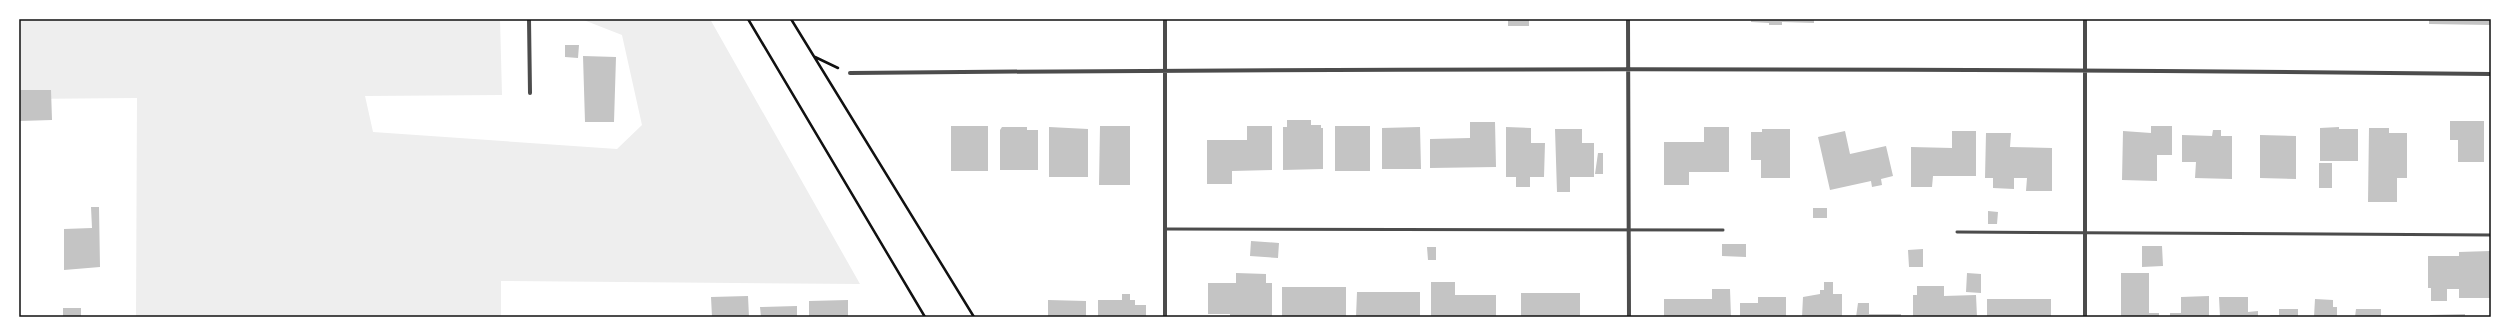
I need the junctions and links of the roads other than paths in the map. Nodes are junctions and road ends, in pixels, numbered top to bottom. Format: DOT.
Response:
graph roads {
  1 [pos="529,19"];
  2 [pos="1165,19"];
  3 [pos="1628,19"];
  4 [pos="2085,19"];
  5 [pos="1165,70"];
  6 [pos="1628,70"];
  7 [pos="2085,70"];
  8 [pos="850,73"];
  9 [pos="2491,74"];
  10 [pos="530,93"];
  11 [pos="1165,229"];
  12 [pos="1629,229"];
  13 [pos="1723,230"];
  14 [pos="1957,232"];
  15 [pos="2085,233"];
  16 [pos="2491,235"];
  17 [pos="1165,317"];
  18 [pos="1629,317"];
  19 [pos="2085,317"];
  1 -- 10 [label="street"];
  2 -- 5 [label="street"];
  3 -- 6 [label="street"];
  4 -- 7 [label="street"];
  5 -- 6 [label="street"];
  5 -- 8 [label="street"];
  5 -- 11 [label="street"];
  6 -- 7 [label="street"];
  6 -- 12 [label="street"];
  7 -- 9 [label="street"];
  7 -- 15 [label="street"];
  11 -- 12 [label="lane"];
  11 -- 17 [label="street"];
  12 -- 13 [label="lane"];
  12 -- 18 [label="street"];
  14 -- 15 [label="lane"];
  15 -- 16 [label="lane"];
  15 -- 19 [label="street"];
}
